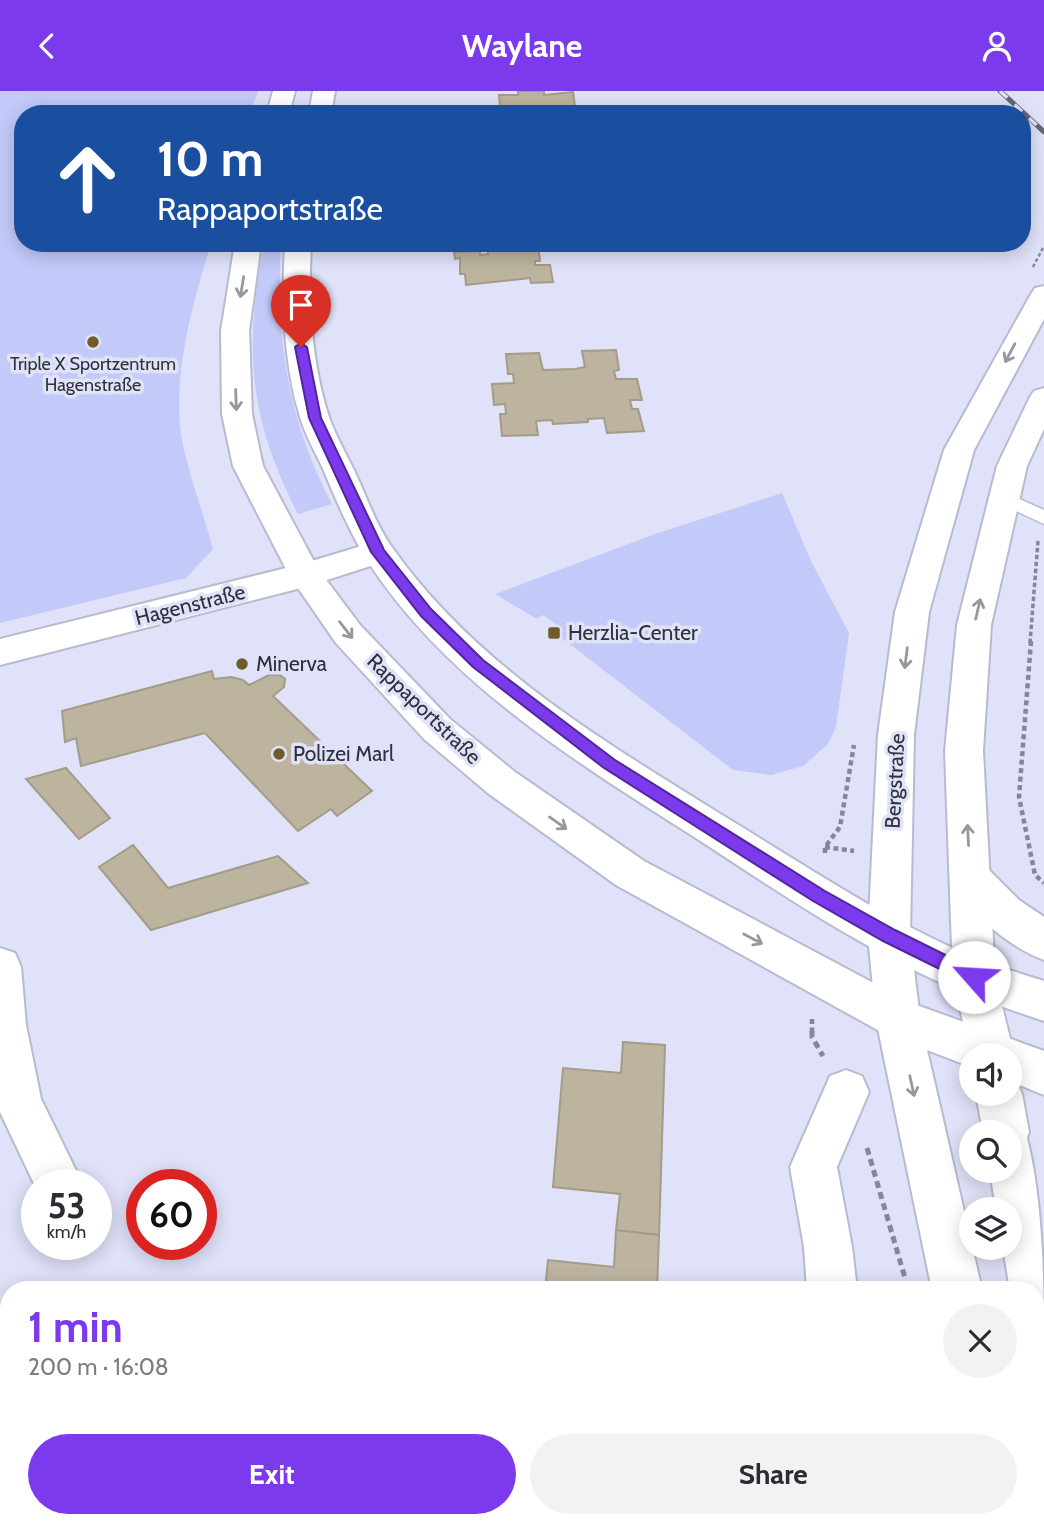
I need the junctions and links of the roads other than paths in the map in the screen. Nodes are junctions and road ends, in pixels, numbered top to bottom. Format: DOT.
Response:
graph roads {
  1 [pos="247,252"];
  2 [pos="297,252"];
  3 [pos="1044,294"];
  4 [pos="1044,397"];
  5 [pos="1004,498"];
  6 [pos="1042,517"];
  7 [pos="378,552"];
  8 [pos="305,575"];
  9 [pos="0,652"];
  10 [pos="971,878"];
  11 [pos="889,936"];
  12 [pos="1044,941"];
  13 [pos="0,967"];
  14 [pos="974,977"];
  15 [pos="1044,1001"];
  16 [pos="898,1019"];
  17 [pos="992,1043"];
  18 [pos="959,1046"];
  19 [pos="1022,1069"];
  20 [pos="1044,1073"];
  21 [pos="846,1092"];
  22 [pos="51,1169"];
  23 [pos="1015,1183"];
  24 [pos="831,1281"];
  25 [pos="955,1281"];
  26 [pos="1034,1281"];
  1 -- 8 [label="main road, Rappaportstraße, one-way"];
  2 -- 7 [label="main road"];
  3 -- 11 [label="main road, Bergstraße, one-way"];
  4 -- 5 [label="main road"];
  5 -- 6 [label="lane"];
  10 -- 5 [label="main road, one-way"];
  7 -- 8 [label="main road, Hagenstraße"];
  7 -- 11 [label="main road"];
  8 -- 9 [label="main road, Hagenstraße"];
  8 -- 16 [label="main road, Rappaportstraße, one-way"];
  10 -- 12 [label="main road"];
  10 -- 14 [label="main road"];
  11 -- 14 [label="main road"];
  11 -- 16 [label="main road, Bergstraße"];
  13 -- 22 [label="main road"];
  14 -- 15 [label="main road"];
  14 -- 17 [label="main road"];
  16 -- 18 [label="main road, Rappaportstraße"];
  16 -- 25 [label="main road, Bergstraße, one-way"];
  19 -- 20 [label="main road, Rappaportstraße"];
  21 -- 24 [label="main road"];
  23 -- 26 [label="main road"];
}
